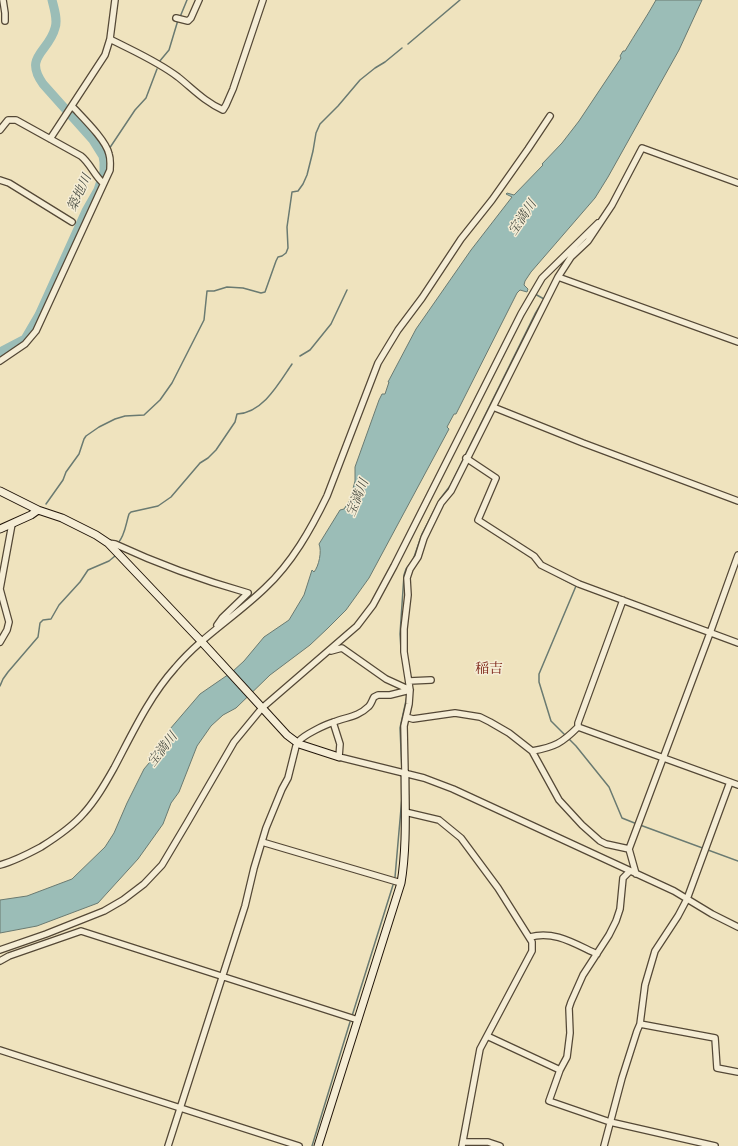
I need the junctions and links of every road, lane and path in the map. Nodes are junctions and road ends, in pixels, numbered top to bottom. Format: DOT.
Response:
graph roads {
  1 [pos="3,0"];
  2 [pos="115,0"];
  3 [pos="199,0"];
  4 [pos="263,0"];
  5 [pos="176,18"];
  6 [pos="4,21"];
  7 [pos="110,39"];
  8 [pos="72,107"];
  9 [pos="550,116"];
  10 [pos="0,130"];
  11 [pos="50,139"];
  12 [pos="0,180"];
  13 [pos="103,183"];
  14 [pos="738,183"];
  15 [pos="72,222"];
  16 [pos="598,223"];
  17 [pos="558,277"];
  18 [pos="738,342"];
  19 [pos="0,361"];
  20 [pos="493,407"];
  21 [pos="466,458"];
  22 [pos="0,491"];
  23 [pos="738,501"];
  24 [pos="38,510"];
  25 [pos="12,524"];
  26 [pos="0,529"];
  27 [pos="108,543"];
  28 [pos="738,555"];
  29 [pos="623,600"];
  30 [pos="213,631"];
  31 [pos="710,632"];
  32 [pos="346,635"];
  33 [pos="0,642"];
  34 [pos="202,642"];
  35 [pos="738,642"];
  36 [pos="342,648"];
  37 [pos="328,652"];
  38 [pos="432,680"];
  39 [pos="409,682"];
  40 [pos="410,690"];
  41 [pos="260,706"];
  42 [pos="406,717"];
  43 [pos="333,722"];
  44 [pos="578,727"];
  45 [pos="532,752"];
  46 [pos="339,757"];
  47 [pos="663,758"];
  48 [pos="405,773"];
  49 [pos="730,782"];
  50 [pos="738,785"];
  51 [pos="405,812"];
  52 [pos="262,842"];
  53 [pos="629,849"];
  54 [pos="0,865"];
  55 [pos="630,871"];
  56 [pos="636,874"];
  57 [pos="401,883"];
  58 [pos="687,900"];
  59 [pos="738,927"];
  60 [pos="530,937"];
  61 [pos="0,950"];
  62 [pos="597,954"];
  63 [pos="0,961"];
  64 [pos="223,977"];
  65 [pos="358,1020"];
  66 [pos="640,1024"];
  67 [pos="487,1036"];
  68 [pos="0,1050"];
  69 [pos="560,1070"];
  70 [pos="738,1072"];
  71 [pos="180,1108"];
  72 [pos="610,1122"];
  73 [pos="463,1144"];
  74 [pos="168,1146"];
  75 [pos="299,1146"];
  76 [pos="318,1146"];
  77 [pos="500,1146"];
  78 [pos="604,1146"];
  79 [pos="715,1146"];
  1 -- 6 [label="street"];
  2 -- 7 [label="street"];
  3 -- 5 [label="street"];
  4 -- 7 [label="street"];
  7 -- 8 [label="street"];
  8 -- 11 [label="street"];
  8 -- 19 [label="street"];
  9 -- 30 [label="street"];
  10 -- 11 [label="street"];
  11 -- 13 [label="street"];
  12 -- 15 [label="street"];
  14 -- 16 [label="street"];
  16 -- 17 [label="street"];
  16 -- 32 [label="street"];
  17 -- 18 [label="street"];
  17 -- 20 [label="street"];
  20 -- 21 [label="street"];
  20 -- 23 [label="street"];
  21 -- 29 [label="street"];
  21 -- 39 [label="street"];
  22 -- 24 [label="street"];
  24 -- 25 [label="street"];
  24 -- 27 [label="street"];
  25 -- 26 [label="street"];
  25 -- 33 [label="street"];
  27 -- 30 [label="street"];
  27 -- 34 [label="street"];
  28 -- 31 [label="street"];
  29 -- 31 [label="street"];
  29 -- 44 [label="street"];
  30 -- 34 [label="street"];
  31 -- 35 [label="street"];
  31 -- 47 [label="street"];
  32 -- 36 [label="street"];
  32 -- 37 [label="street"];
  34 -- 41 [label="street"];
  34 -- 54 [label="street"];
  36 -- 37 [label="street"];
  36 -- 40 [label="street"];
  37 -- 41 [label="street"];
  38 -- 39 [label="street"];
  39 -- 40 [label="street"];
  40 -- 42 [label="street"];
  40 -- 43 [label="street"];
  41 -- 46 [label="street"];
  41 -- 61 [label="street"];
  42 -- 45 [label="street"];
  42 -- 48 [label="street"];
  43 -- 46 [label="street"];
  43 -- 52 [label="street"];
  44 -- 45 [label="street"];
  44 -- 47 [label="street"];
  45 -- 53 [label="street"];
  46 -- 48 [label="street"];
  47 -- 49 [label="street"];
  47 -- 53 [label="street"];
  48 -- 51 [label="street"];
  48 -- 55 [label="street"];
  49 -- 50 [label="street"];
  49 -- 58 [label="street"];
  51 -- 57 [label="street"];
  51 -- 60 [label="street"];
  52 -- 57 [label="street"];
  52 -- 64 [label="street"];
  53 -- 56 [label="street"];
  55 -- 56 [label="street"];
  55 -- 62 [label="street"];
  56 -- 58 [label="street"];
  57 -- 65 [label="street"];
  58 -- 59 [label="street"];
  58 -- 66 [label="street"];
  60 -- 62 [label="street"];
  60 -- 67 [label="street"];
  62 -- 69 [label="street"];
  63 -- 64 [label="street"];
  64 -- 65 [label="street"];
  64 -- 71 [label="street"];
  65 -- 76 [label="street"];
  66 -- 70 [label="street"];
  66 -- 72 [label="street"];
  67 -- 69 [label="street"];
  67 -- 73 [label="street"];
  68 -- 71 [label="street"];
  69 -- 72 [label="street"];
  71 -- 74 [label="street"];
  71 -- 75 [label="street"];
  72 -- 78 [label="street"];
  72 -- 79 [label="street"];
  73 -- 77 [label="street"];
}
